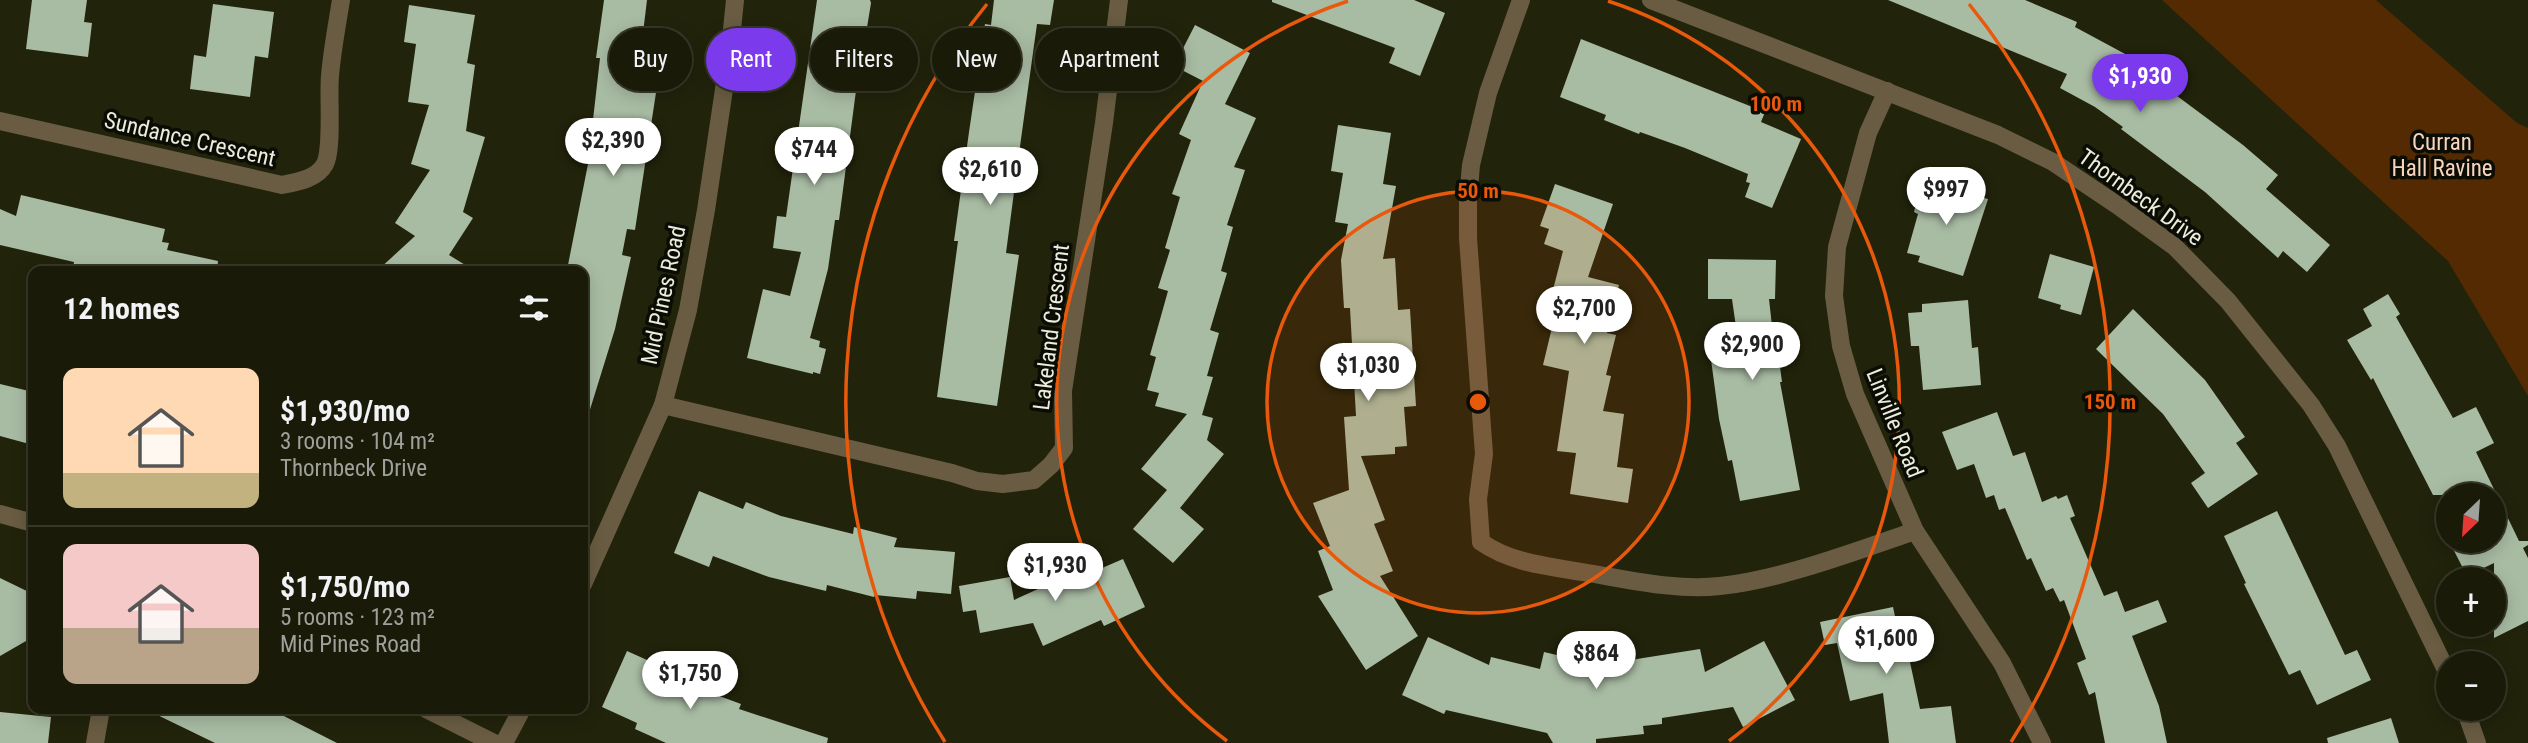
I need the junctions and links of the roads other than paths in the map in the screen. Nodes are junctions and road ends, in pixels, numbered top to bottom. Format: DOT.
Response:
graph roads {
  1 [pos="341,0"];
  2 [pos="735,0"];
  3 [pos="1119,0"];
  4 [pos="1521,0"];
  5 [pos="1651,0"];
  6 [pos="1887,91"];
  7 [pos="0,121"];
  8 [pos="663,405"];
  9 [pos="0,514"];
  10 [pos="28,522"];
  11 [pos="1914,531"];
  12 [pos="588,573"];
  13 [pos="2437,651"];
  14 [pos="101,714"];
  15 [pos="436,714"];
  16 [pos="519,714"];
  17 [pos="2469,721"];
  18 [pos="96,743"];
  19 [pos="494,743"];
  20 [pos="504,743"];
  21 [pos="2042,743"];
  22 [pos="2477,743"];
  1 -- 7 [label="street, Sundance Crescent"];
  2 -- 8 [label="street, Mid Pines Road"];
  3 -- 8 [label="street, Lakeland Crescent"];
  4 -- 11 [label="street"];
  5 -- 6 [label="street, Thornbeck Drive"];
  6 -- 11 [label="street, Linville Road"];
  6 -- 13 [label="street, Thornbeck Drive"];
  8 -- 12 [label="street, Mid Pines Road"];
  9 -- 10 [label="street"];
  11 -- 21 [label="street, Linville Road"];
  14 -- 18 [label="street"];
  15 -- 19 [label="street"];
  16 -- 20 [label="street"];
  17 -- 22 [label="street"];
}
